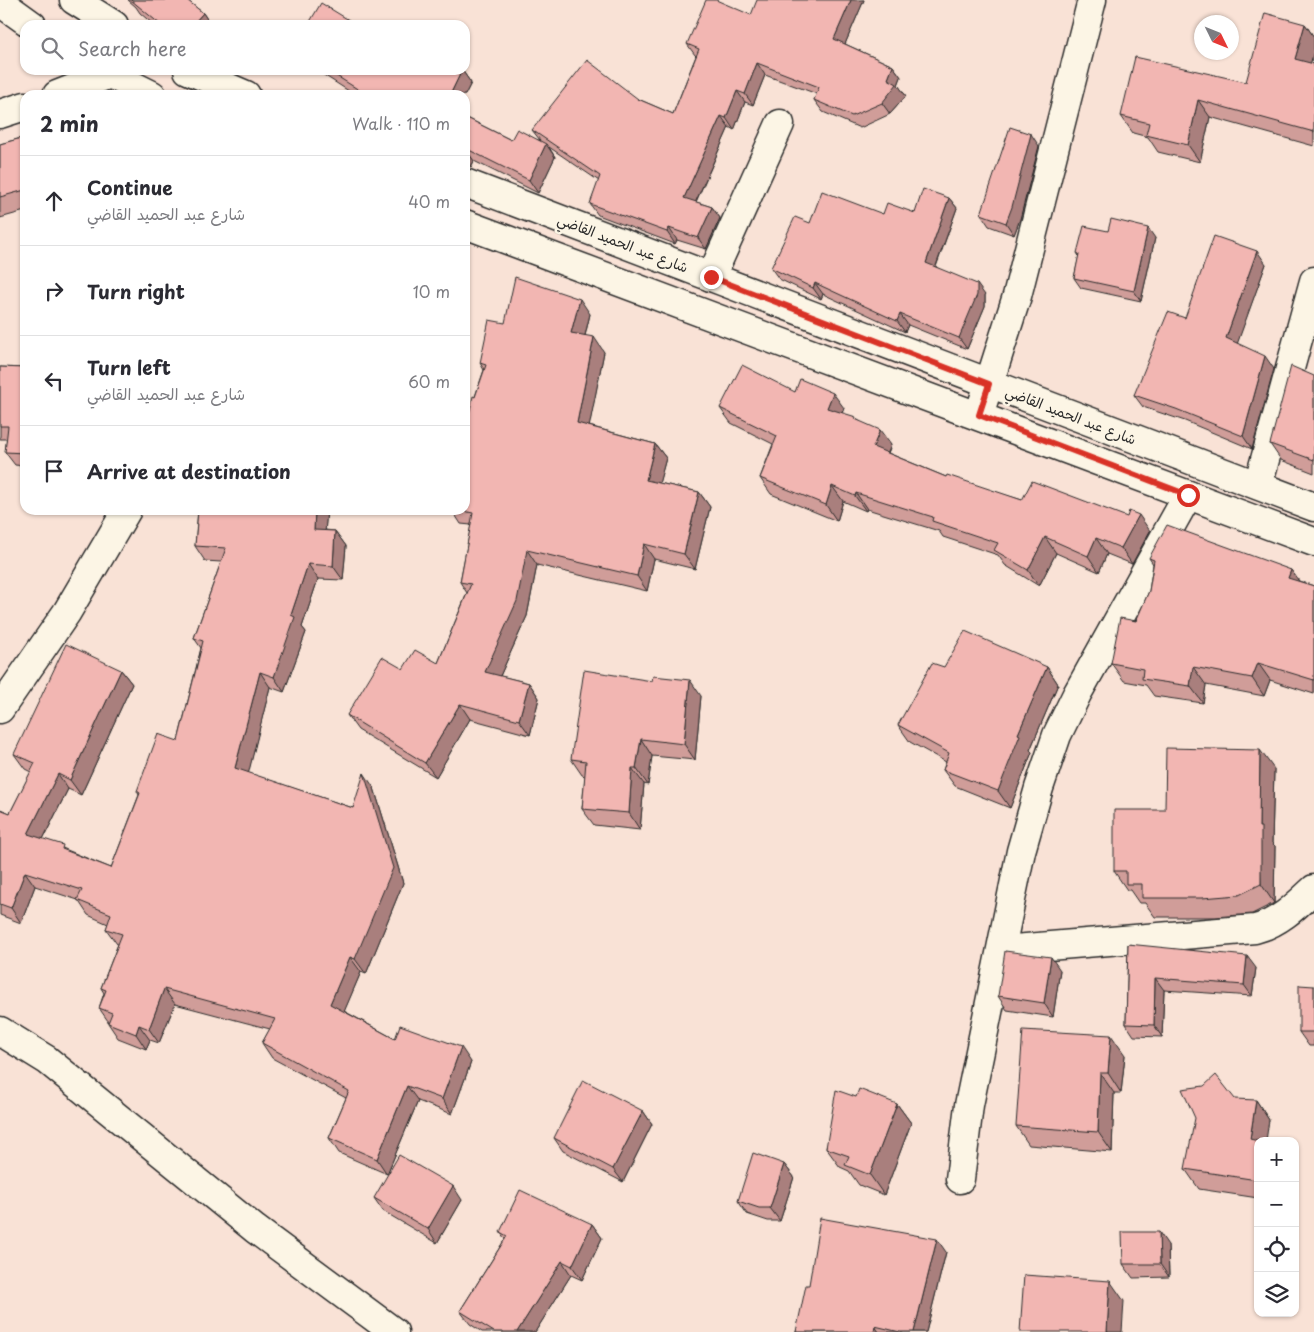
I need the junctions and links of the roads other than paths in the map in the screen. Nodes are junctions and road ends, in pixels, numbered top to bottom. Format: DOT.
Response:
graph roads {
  1 [pos="74,0"];
  2 [pos="1092,0"];
  3 [pos="0,2"];
  4 [pos="25,20"];
  5 [pos="106,20"];
  6 [pos="200,75"];
  7 [pos="102,78"];
  8 [pos="70,90"];
  9 [pos="137,90"];
  10 [pos="234,90"];
  11 [pos="20,108"];
  12 [pos="0,114"];
  13 [pos="780,124"];
  14 [pos="470,185"];
  15 [pos="470,226"];
  16 [pos="711,277"];
  17 [pos="1314,281"];
  18 [pos="989,384"];
  19 [pos="979,415"];
  20 [pos="1258,486"];
  21 [pos="1188,495"];
  22 [pos="1314,507"];
  23 [pos="124,515"];
  24 [pos="1314,542"];
  25 [pos="0,709"];
  26 [pos="1314,889"];
  27 [pos="1001,950"];
  28 [pos="0,1030"];
  29 [pos="960,1179"];
  30 [pos="394,1332"];
  1 -- 5 [label="street"];
  2 -- 18 [label="street"];
  3 -- 4 [label="street"];
  6 -- 10 [label="street"];
  7 -- 8 [label="street"];
  7 -- 9 [label="street"];
  11 -- 12 [label="street"];
  13 -- 16 [label="street"];
  14 -- 16 [label="street, شارع عبد الحميد القاضي"];
  15 -- 19 [label="street"];
  16 -- 18 [label="street, شارع عبد الحميد القاضي"];
  17 -- 20 [label="street"];
  18 -- 19 [label="street"];
  18 -- 20 [label="street, شارع عبد الحميد القاضي"];
  19 -- 21 [label="street"];
  20 -- 22 [label="street, شارع عبد الحميد القاضي"];
  21 -- 24 [label="street"];
  21 -- 27 [label="street"];
  23 -- 25 [label="street"];
  26 -- 27 [label="street"];
  27 -- 29 [label="street"];
  28 -- 30 [label="street"];
}
